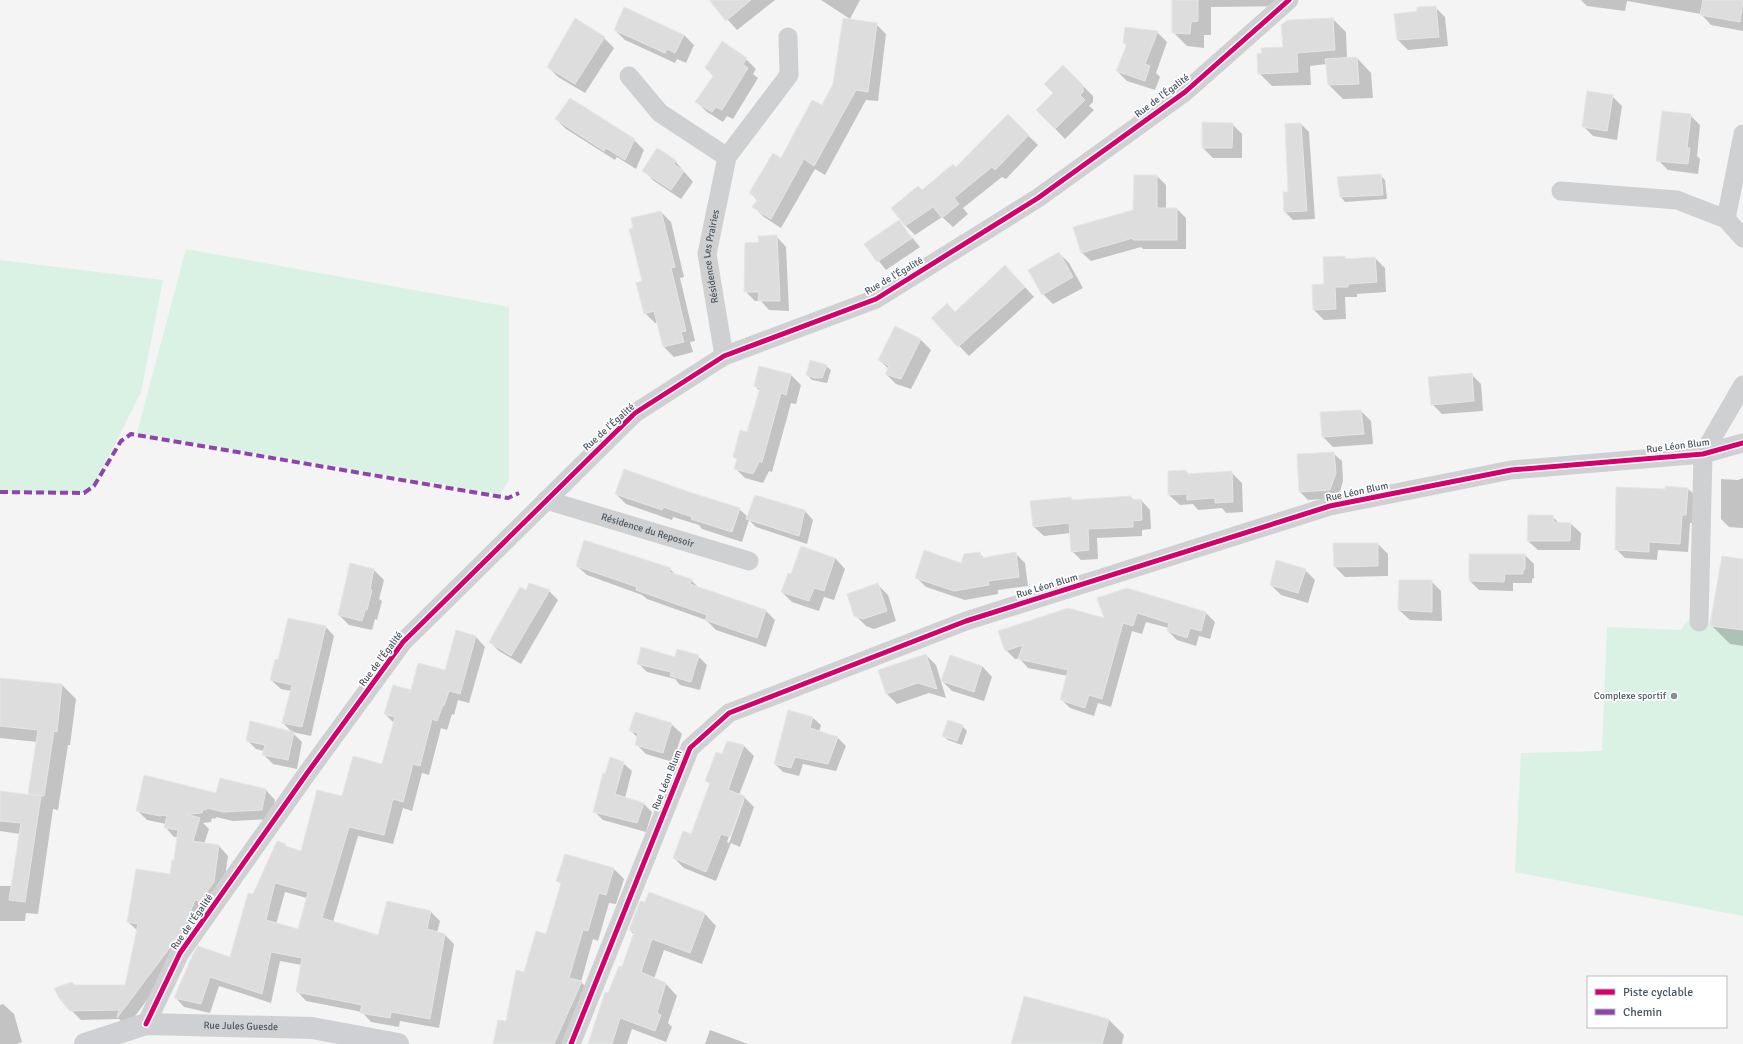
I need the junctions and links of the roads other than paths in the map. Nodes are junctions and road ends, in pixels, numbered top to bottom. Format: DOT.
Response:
graph roads {
  1 [pos="1289,0"];
  2 [pos="788,37"];
  3 [pos="629,76"];
  4 [pos="1743,134"];
  5 [pos="727,158"];
  6 [pos="1561,191"];
  7 [pos="1726,219"];
  8 [pos="1743,238"];
  9 [pos="724,356"];
  10 [pos="1743,385"];
  11 [pos="1743,443"];
  12 [pos="1703,454"];
  13 [pos="546,500"];
  14 [pos="749,561"];
  15 [pos="1699,622"];
  16 [pos="146,1024"];
  17 [pos="85,1044"];
  18 [pos="398,1044"];
  19 [pos="571,1044"];
  1 -- 9 [label="street, Rue de l'Égalité"];
  2 -- 5 [label="street, Résidence Les Prairies"];
  3 -- 5 [label="street"];
  4 -- 7 [label="street"];
  5 -- 9 [label="street, Résidence Les Prairies"];
  6 -- 7 [label="street"];
  7 -- 8 [label="street"];
  9 -- 13 [label="street, Rue de l'Égalité"];
  10 -- 12 [label="street"];
  11 -- 12 [label="street, Rue Léon Blum"];
  12 -- 15 [label="street"];
  12 -- 19 [label="street, Rue Léon Blum"];
  13 -- 14 [label="street, Résidence du Reposoir"];
  13 -- 16 [label="street, Rue de l'Égalité"];
  16 -- 17 [label="street, Rue Jules Guesde"];
  16 -- 18 [label="street, Rue Jules Guesde"];
}
